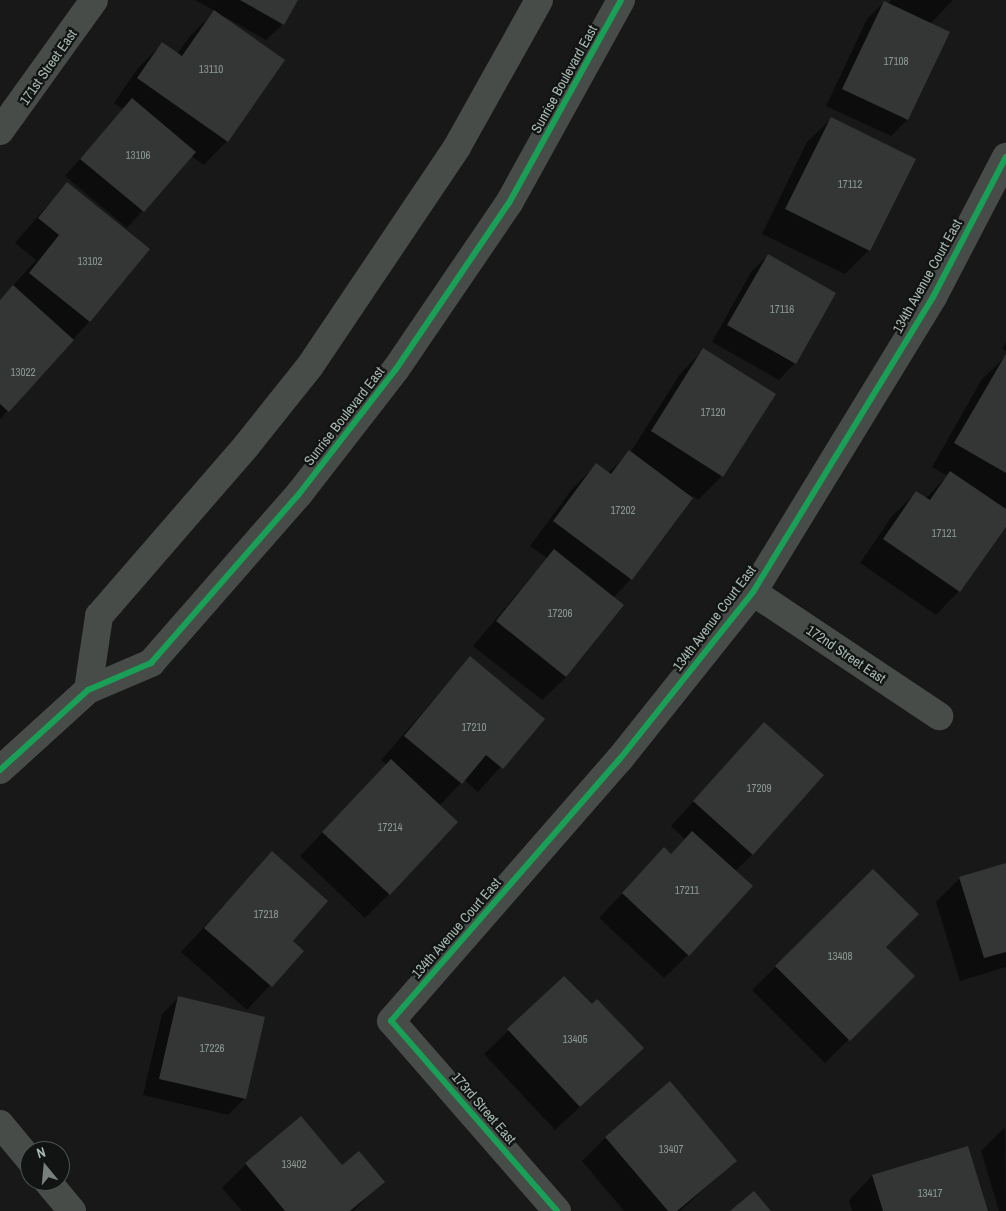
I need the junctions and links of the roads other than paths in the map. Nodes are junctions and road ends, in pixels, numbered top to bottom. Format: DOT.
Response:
graph roads {
  1 [pos="94,0"];
  2 [pos="539,0"];
  3 [pos="621,0"];
  4 [pos="0,131"];
  5 [pos="1006,157"];
  6 [pos="753,592"];
  7 [pos="88,690"];
  8 [pos="939,716"];
  9 [pos="0,770"];
  10 [pos="391,1021"];
  11 [pos="0,1124"];
  12 [pos="20,1148"];
  13 [pos="55,1191"];
  14 [pos="72,1211"];
  15 [pos="557,1211"];
  1 -- 4 [label="street, 171st Street East"];
  2 -- 7 [label="street"];
  3 -- 7 [label="street, Sunrise Boulevard East"];
  5 -- 6 [label="street, 134th Avenue Court East"];
  6 -- 8 [label="street, 172nd Street East"];
  6 -- 10 [label="street, 134th Avenue Court East"];
  7 -- 9 [label="street, Sunrise Boulevard East"];
  10 -- 15 [label="street, 173rd Street East"];
  11 -- 12 [label="street"];
  13 -- 14 [label="street"];
}
